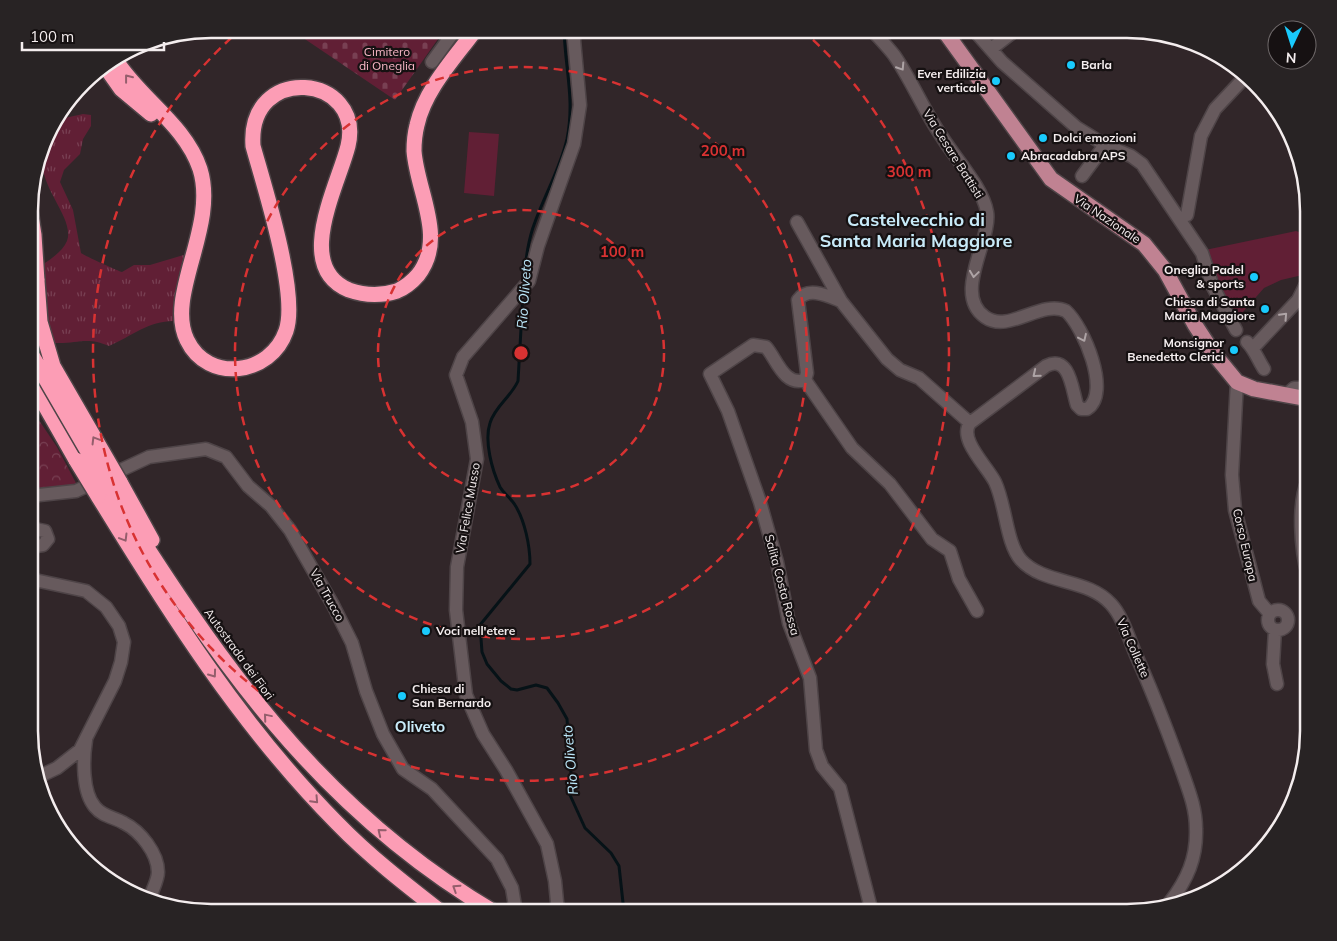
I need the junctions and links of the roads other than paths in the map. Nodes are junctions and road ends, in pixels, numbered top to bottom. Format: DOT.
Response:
graph roads {
  1 [pos="449,38"];
  2 [pos="470,38"];
  3 [pos="575,38"];
  4 [pos="879,38"];
  5 [pos="949,38"];
  6 [pos="982,38"];
  7 [pos="1005,38"];
  8 [pos="991,48"];
  9 [pos="432,62"];
  10 [pos="119,64"];
  11 [pos="109,71"];
  12 [pos="1242,82"];
  13 [pos="184,140"];
  14 [pos="1105,145"];
  15 [pos="1082,176"];
  16 [pos="1187,215"];
  17 [pos="796,222"];
  18 [pos="38,295"];
  19 [pos="1299,298"];
  20 [pos="841,301"];
  21 [pos="1236,330"];
  22 [pos="38,366"];
  23 [pos="1264,370"];
  24 [pos="805,380"];
  25 [pos="1237,382"];
  26 [pos="1299,388"];
  27 [pos="38,393"];
  28 [pos="1285,396"];
  29 [pos="1299,398"];
  30 [pos="38,409"];
  31 [pos="970,423"];
  32 [pos="76,460"];
  33 [pos="109,489"];
  34 [pos="38,495"];
  35 [pos="38,530"];
  36 [pos="38,546"];
  37 [pos="38,581"];
  38 [pos="977,611"];
  39 [pos="1270,614"];
  40 [pos="1275,630"];
  41 [pos="1277,684"];
  42 [pos="88,733"];
  43 [pos="43,775"];
  44 [pos="152,893"];
  45 [pos="1174,896"];
  46 [pos="430,903"];
  47 [pos="481,903"];
  48 [pos="515,903"];
  49 [pos="557,903"];
  50 [pos="870,904"];
  1 -- 9 [label="street"];
  2 -- 13 [label="highway"];
  3 -- 49 [label="street, Via Felice Musso"];
  4 -- 31 [label="street, Via Cesare Battisti, one-way"];
  5 -- 25 [label="main road, Via Nazionale"];
  6 -- 8 [label="street"];
  7 -- 8 [label="street"];
  8 -- 14 [label="street"];
  13 -- 10 [label="highway, one-way"];
  11 -- 13 [label="highway"];
  12 -- 16 [label="street"];
  14 -- 15 [label="street"];
  14 -- 21 [label="street"];
  17 -- 20 [label="street"];
  33 -- 18 [label="highway, one-way, bridge"];
  23 -- 19 [label="street, one-way"];
  20 -- 24 [label="street"];
  20 -- 31 [label="street"];
  22 -- 33 [label="highway, Autostrada dei Fiori, bridge"];
  24 -- 38 [label="street"];
  24 -- 50 [label="street, Salita Costa Rossa"];
  25 -- 28 [label="main road"];
  25 -- 39 [label="street, Corso Europa"];
  26 -- 28 [label="street"];
  27 -- 32 [label="highway, Autostrada dei Fiori"];
  28 -- 29 [label="main road"];
  30 -- 32 [label="highway"];
  31 -- 45 [label="street, Via Collette"];
  32 -- 33 [label="highway, Autostrada dei Fiori, bridge"];
  33 -- 46 [label="highway, Autostrada dei Fiori, one-way"];
  47 -- 33 [label="highway, Autostrada dei Fiori, one-way"];
  34 -- 48 [label="street, Via Trucco"];
  35 -- 36 [label="street"];
  37 -- 42 [label="street"];
  39 -- 40 [label="street, Corso Europa"];
  39 -- 40 [label="street, Corso Europa"];
  40 -- 41 [label="street, Corso Europa"];
  42 -- 43 [label="street"];
  42 -- 44 [label="street"];
}
